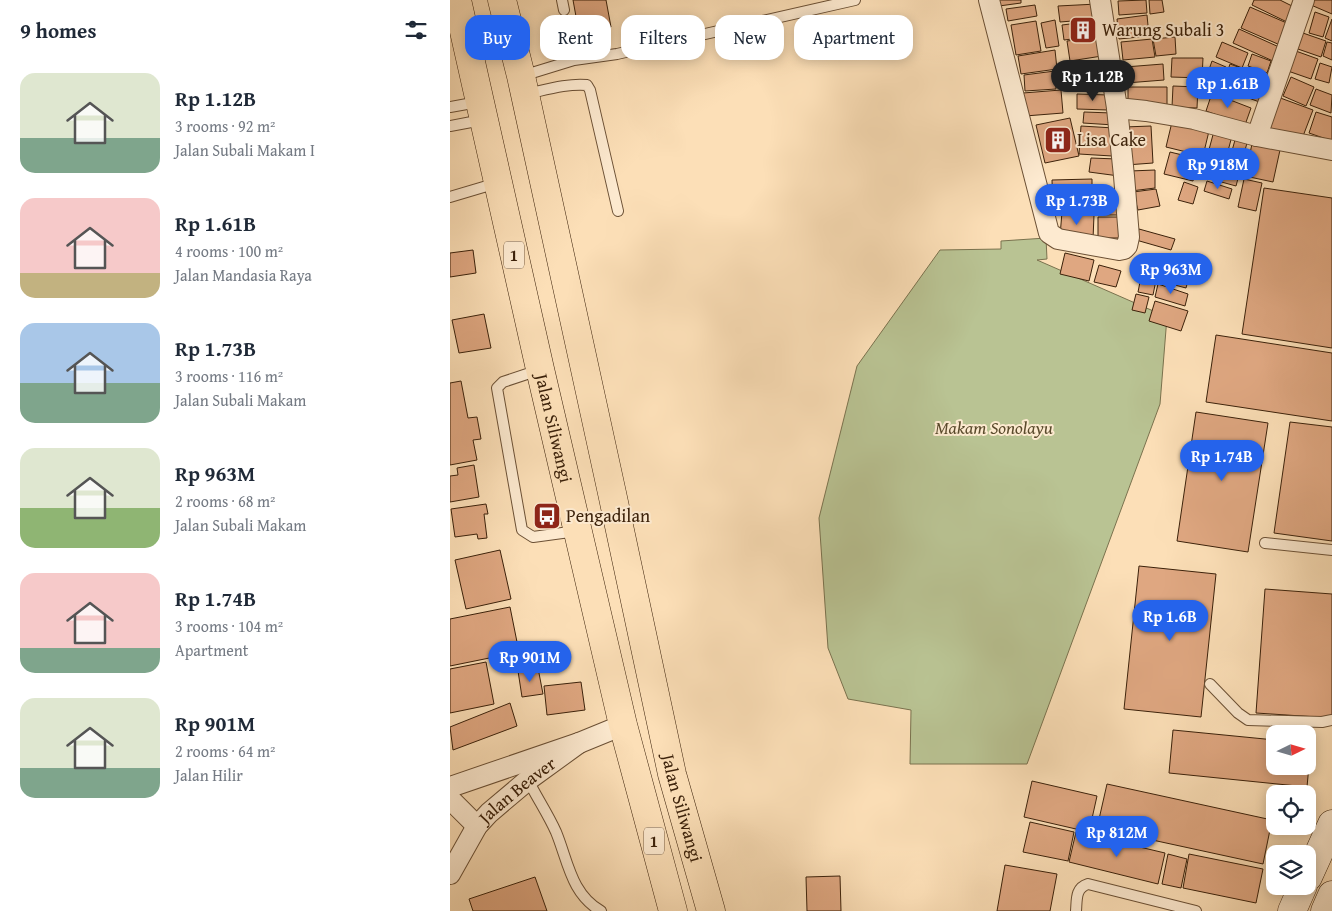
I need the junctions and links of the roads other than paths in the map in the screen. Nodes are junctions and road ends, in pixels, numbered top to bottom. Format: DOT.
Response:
graph roads {
  1 [pos="502,0"];
  2 [pos="855,0"];
  3 [pos="989,0"];
  4 [pos="1100,0"];
  5 [pos="1304,0"];
  6 [pos="456,13"];
  7 [pos="523,85"];
  8 [pos="450,107"];
  9 [pos="1117,108"];
  10 [pos="481,111"];
  11 [pos="450,126"];
  12 [pos="1257,136"];
  13 [pos="1332,150"];
  14 [pos="498,183"];
  15 [pos="450,197"];
  16 [pos="618,211"];
  17 [pos="540,369"];
  18 [pos="578,531"];
  19 [pos="1265,543"];
  20 [pos="1332,550"];
  21 [pos="1210,684"];
  22 [pos="1332,720"];
  23 [pos="623,725"];
  24 [pos="579,743"];
  25 [pos="528,780"];
  26 [pos="450,787"];
  27 [pos="450,799"];
  28 [pos="1332,824"];
  29 [pos="477,826"];
  30 [pos="1316,859"];
  31 [pos="450,874"];
  32 [pos="1299,895"];
  33 [pos="1332,896"];
  34 [pos="668,908"];
  35 [pos="601,911"];
  36 [pos="711,911"];
  37 [pos="1076,911"];
  38 [pos="1196,911"];
  39 [pos="1292,911"];
  40 [pos="1325,911"];
  1 -- 7 [label="highway, Jalan Siliwangi"];
  2 -- 7 [label="lane"];
  3 -- 9 [label="street"];
  4 -- 9 [label="street"];
  5 -- 12 [label="street"];
  6 -- 10 [label="highway, Jalan Siliwangi / 1"];
  7 -- 16 [label="lane"];
  7 -- 36 [label="highway, Jalan Siliwangi / 1"];
  8 -- 10 [label="lane"];
  9 -- 12 [label="street"];
  10 -- 11 [label="lane"];
  10 -- 14 [label="highway, Jalan Siliwangi / 1"];
  12 -- 13 [label="street"];
  14 -- 15 [label="lane"];
  14 -- 17 [label="highway, Jalan Siliwangi / 1"];
  17 -- 18 [label="highway, Jalan Siliwangi / 1"];
  17 -- 18 [label="lane"];
  18 -- 23 [label="highway, Jalan Siliwangi / 1"];
  19 -- 20 [label="lane"];
  21 -- 22 [label="lane"];
  23 -- 24 [label="street"];
  23 -- 34 [label="highway, Jalan Siliwangi / 1"];
  24 -- 25 [label="street, Jalan Beaver"];
  24 -- 26 [label="street"];
  25 -- 29 [label="street, Jalan Beaver"];
  25 -- 35 [label="lane"];
  27 -- 29 [label="street"];
  28 -- 30 [label="street"];
  29 -- 31 [label="street, Jalan Beaver"];
  32 -- 39 [label="street"];
  33 -- 40 [label="street"];
  37 -- 38 [label="lane"];
}
